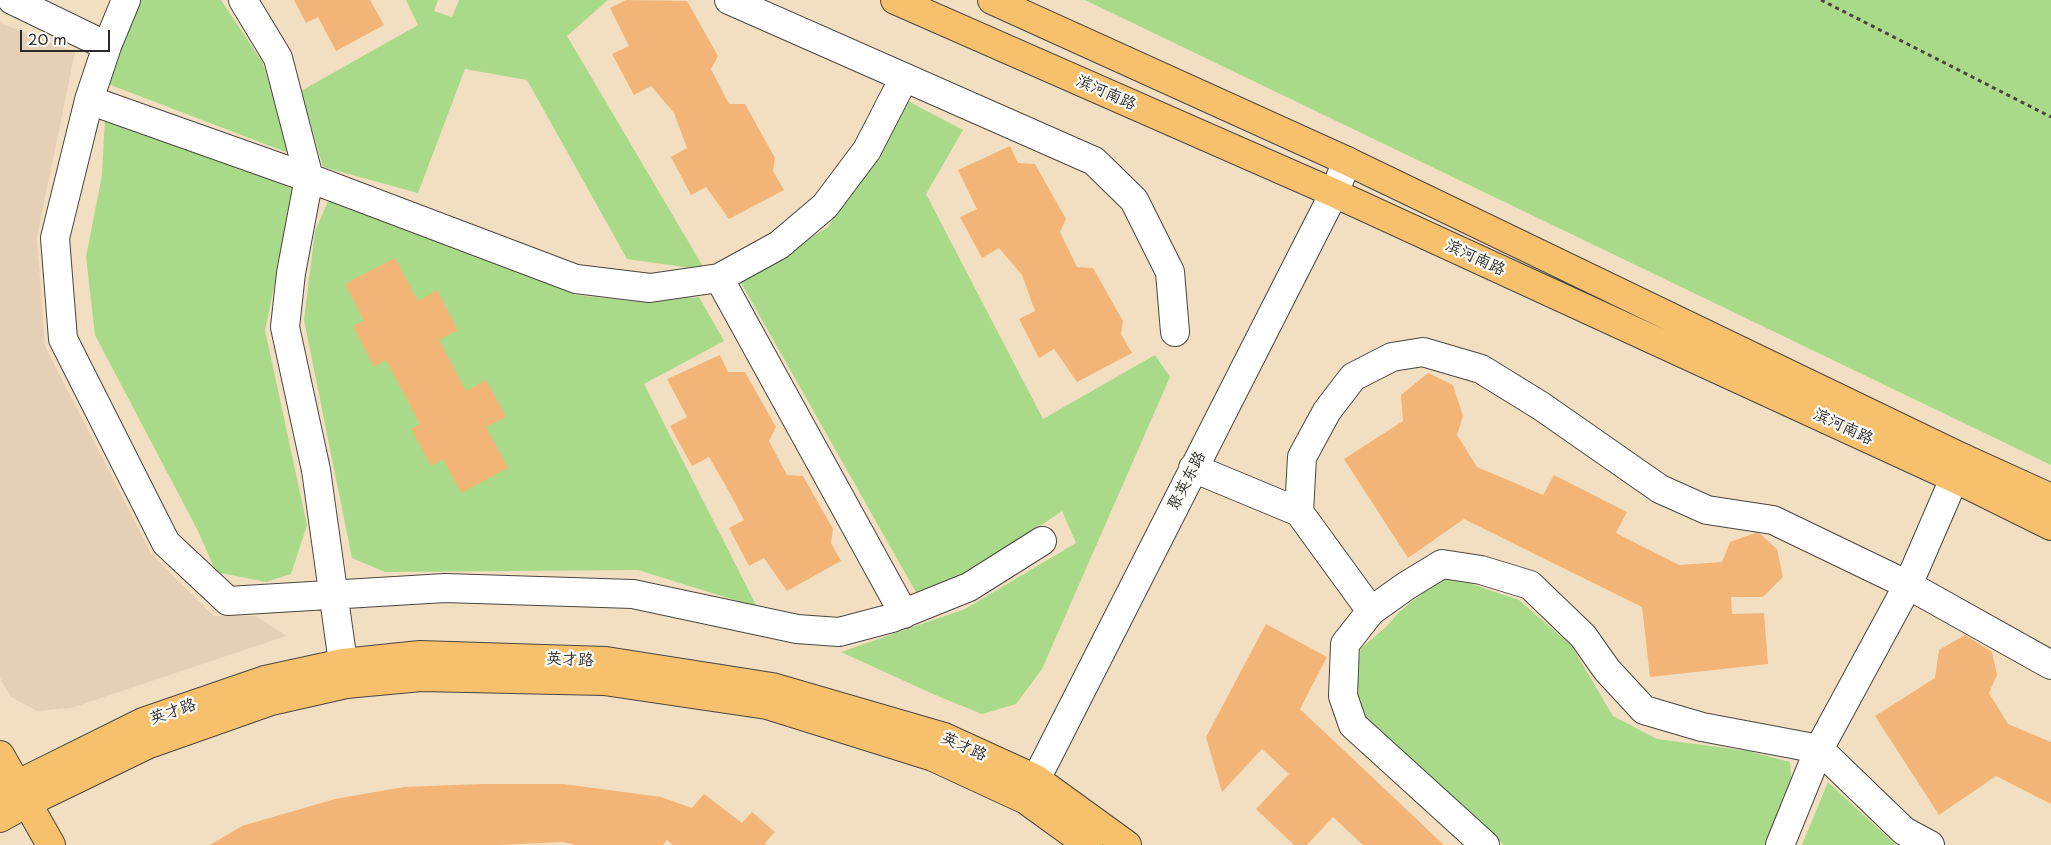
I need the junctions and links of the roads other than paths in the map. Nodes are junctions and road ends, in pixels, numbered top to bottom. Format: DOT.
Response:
graph roads {
  1 [pos="12,0"];
  2 [pos="126,0"];
  3 [pos="244,0"];
  4 [pos="729,0"];
  5 [pos="895,0"];
  6 [pos="992,0"];
  7 [pos="107,46"];
  8 [pos="904,78"];
  9 [pos="89,100"];
  10 [pos="1347,161"];
  11 [pos="309,178"];
  12 [pos="1334,193"];
  13 [pos="720,278"];
  14 [pos="1175,332"];
  15 [pos="1193,468"];
  16 [pos="1959,468"];
  17 [pos="2051,498"];
  18 [pos="1300,512"];
  19 [pos="2051,526"];
  20 [pos="1042,541"];
  21 [pos="1908,585"];
  22 [pos="333,595"];
  23 [pos="1371,611"];
  24 [pos="904,614"];
  25 [pos="2051,665"];
  26 [pos="344,674"];
  27 [pos="1819,749"];
  28 [pos="0,755"];
  29 [pos="1031,790"];
  30 [pos="14,793"];
  31 [pos="0,818"];
  32 [pos="52,845"];
  33 [pos="1088,845"];
  34 [pos="1127,845"];
  35 [pos="1485,845"];
  36 [pos="1780,845"];
  37 [pos="1930,845"];
  1 -- 7 [label="street"];
  2 -- 7 [label="street"];
  3 -- 11 [label="street"];
  4 -- 8 [label="street"];
  5 -- 12 [label="main road, 滨河南路"];
  6 -- 10 [label="main road, 滨河南路"];
  7 -- 9 [label="street"];
  8 -- 13 [label="street"];
  8 -- 14 [label="street"];
  9 -- 11 [label="street"];
  9 -- 22 [label="street"];
  10 -- 12 [label="street, 聚英东路"];
  10 -- 16 [label="main road, 滨河南路"];
  11 -- 13 [label="street"];
  11 -- 22 [label="street"];
  12 -- 15 [label="street, 聚英东路"];
  12 -- 16 [label="main road, 滨河南路"];
  13 -- 24 [label="street"];
  15 -- 18 [label="street"];
  15 -- 29 [label="street, 聚英东路"];
  16 -- 17 [label="main road, 滨河南路"];
  16 -- 19 [label="main road, 滨河南路"];
  16 -- 21 [label="street"];
  18 -- 21 [label="street"];
  18 -- 23 [label="street"];
  20 -- 24 [label="street"];
  21 -- 25 [label="street"];
  21 -- 27 [label="street"];
  22 -- 24 [label="street"];
  22 -- 26 [label="street"];
  23 -- 27 [label="street"];
  23 -- 35 [label="street"];
  26 -- 29 [label="main road, 英才路"];
  26 -- 30 [label="main road, 英才路"];
  27 -- 36 [label="street"];
  27 -- 37 [label="street"];
  28 -- 30 [label="main road"];
  29 -- 33 [label="main road, 英才路"];
  29 -- 34 [label="main road, 英才路"];
  30 -- 31 [label="main road, 英才路"];
  30 -- 32 [label="main road"];
}
